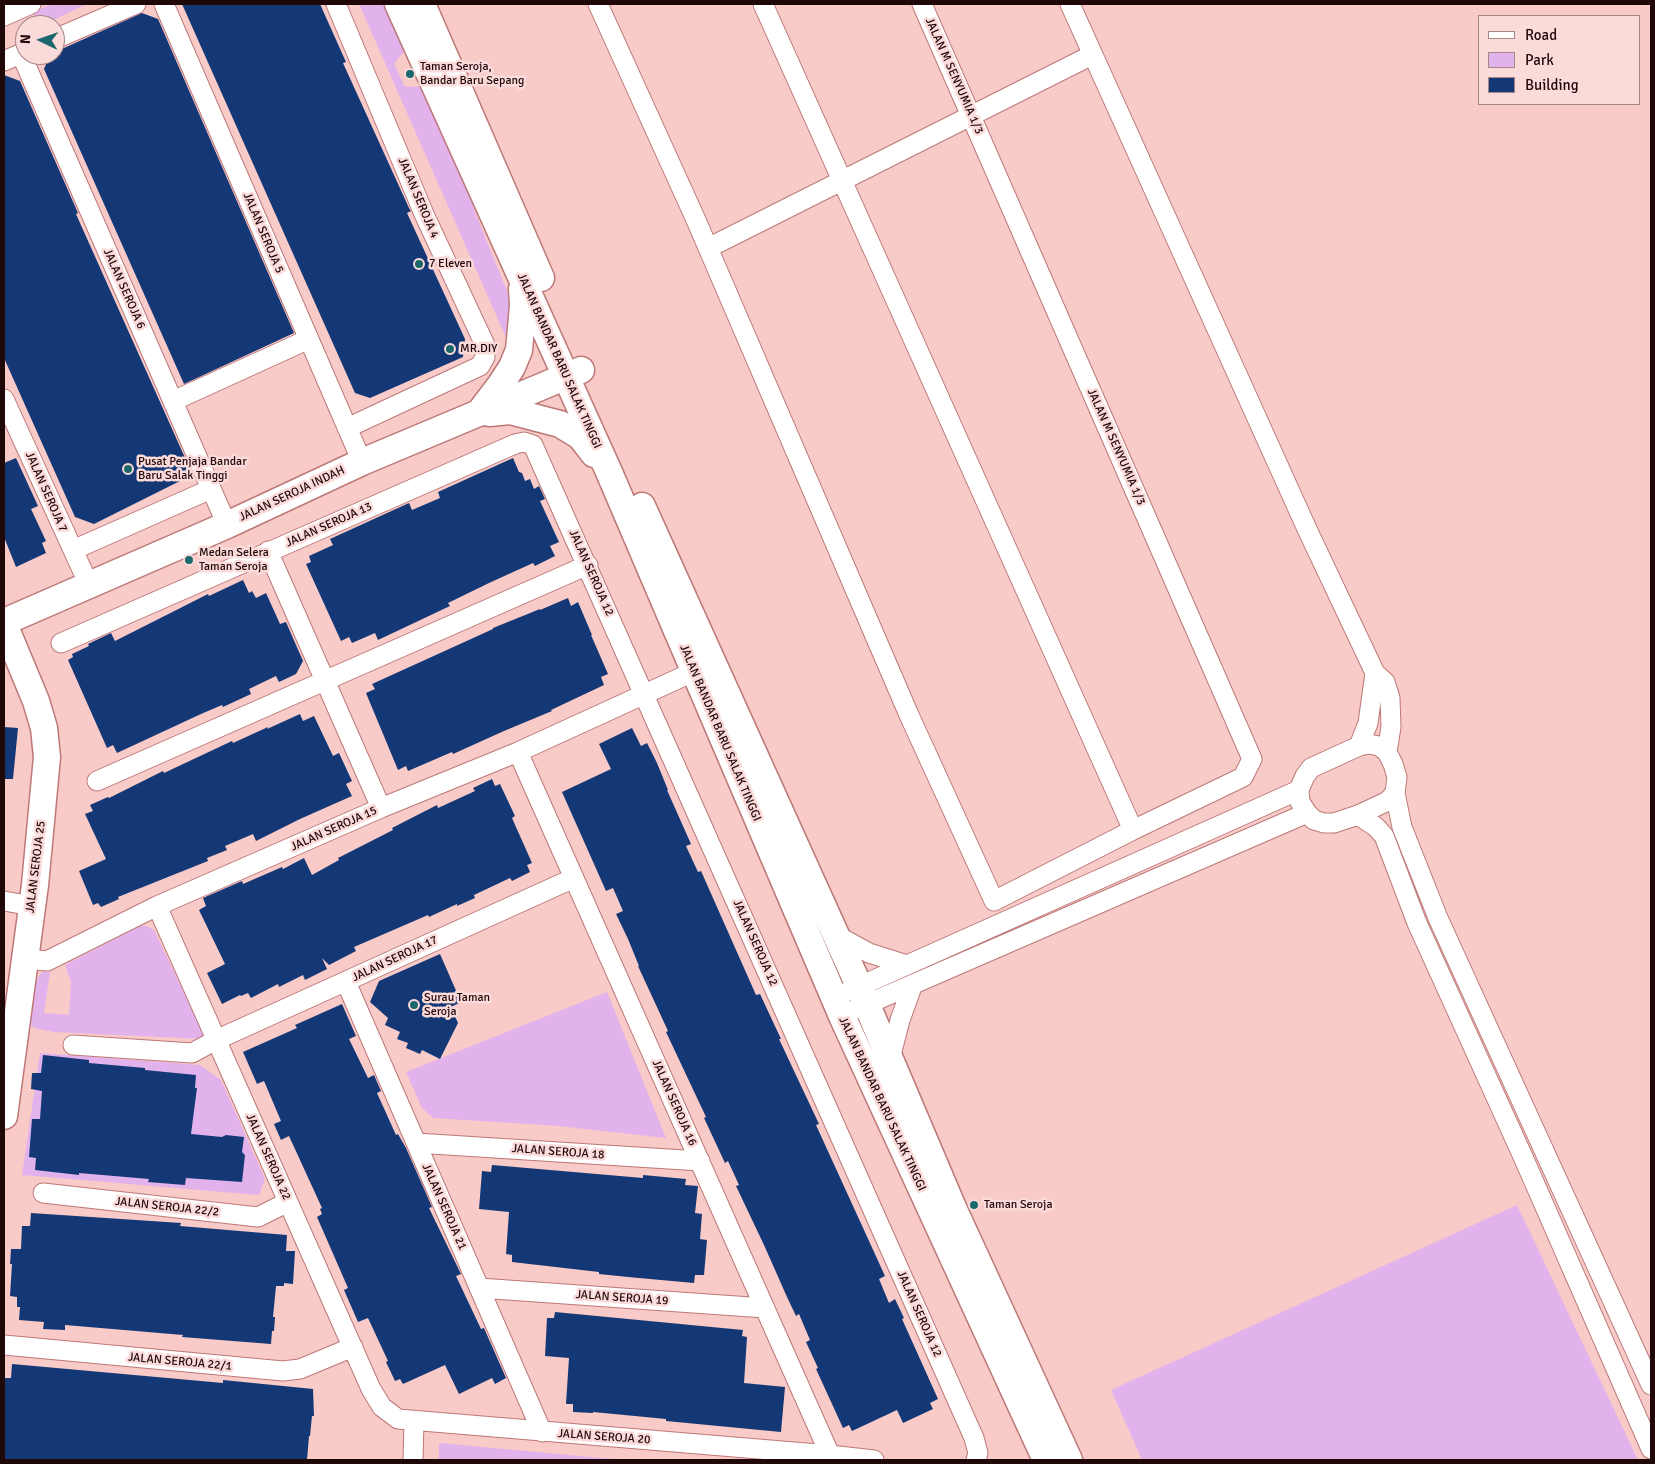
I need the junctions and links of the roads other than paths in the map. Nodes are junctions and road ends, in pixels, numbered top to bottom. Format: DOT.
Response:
graph roads {
  1 [pos="31,4"];
  2 [pos="136,4"];
  3 [pos="164,4"];
  4 [pos="336,4"];
  5 [pos="398,4"];
  6 [pos="422,4"];
  7 [pos="598,4"];
  8 [pos="763,4"];
  9 [pos="922,4"];
  10 [pos="1070,4"];
  11 [pos="4,16"];
  12 [pos="65,35"];
  13 [pos="1092,55"];
  14 [pos="20,65"];
  15 [pos="971,116"];
  16 [pos="842,180"];
  17 [pos="708,248"];
  18 [pos="521,276"];
  19 [pos="309,339"];
  20 [pos="574,373"];
  21 [pos="4,399"];
  22 [pos="173,401"];
  23 [pos="479,413"];
  24 [pos="347,428"];
  25 [pos="515,444"];
  26 [pos="362,462"];
  27 [pos="609,472"];
  28 [pos="212,489"];
  29 [pos="227,525"];
  30 [pos="73,550"];
  31 [pos="268,552"];
  32 [pos="588,566"];
  33 [pos="88,585"];
  34 [pos="4,623"];
  35 [pos="61,643"];
  36 [pos="694,672"];
  37 [pos="1375,674"];
  38 [pos="325,681"];
  39 [pos="644,694"];
  40 [pos="1359,746"];
  41 [pos="518,752"];
  42 [pos="1387,752"];
  43 [pos="97,781"];
  44 [pos="1299,790"];
  45 [pos="1395,793"];
  46 [pos="381,808"];
  47 [pos="1306,812"];
  48 [pos="1358,816"];
  49 [pos="1133,830"];
  50 [pos="574,878"];
  51 [pos="4,902"];
  52 [pos="32,906"];
  53 [pos="157,906"];
  54 [pos="836,935"];
  55 [pos="25,959"];
  56 [pos="907,965"];
  57 [pos="346,982"];
  58 [pos="913,984"];
  59 [pos="863,996"];
  60 [pos="838,1007"];
  61 [pos="216,1040"];
  62 [pos="73,1045"];
  63 [pos="890,1059"];
  64 [pos="5,1105"];
  65 [pos="416,1143"];
  66 [pos="700,1161"];
  67 [pos="43,1194"];
  68 [pos="288,1202"];
  69 [pos="479,1288"];
  70 [pos="765,1308"];
  71 [pos="4,1345"];
  72 [pos="353,1347"];
  73 [pos="1651,1385"];
  74 [pos="382,1407"];
  75 [pos="414,1421"];
  76 [pos="542,1432"];
  77 [pos="1651,1449"];
  78 [pos="830,1455"];
  79 [pos="413,1460"];
  80 [pos="874,1460"];
  81 [pos="976,1460"];
  82 [pos="1046,1460"];
  83 [pos="1069,1460"];
  1 -- 11 [label="street"];
  2 -- 12 [label="street"];
  3 -- 19 [label="street, JALAN SEROJA 5"];
  4 -- 24 [label="street, JALAN SEROJA 4"];
  5 -- 18 [label="main road, JALAN BANDAR BARU SALAK TINGGI"];
  6 -- 20 [label="main road, JALAN BANDAR BARU SALAK TINGGI"];
  7 -- 17 [label="street"];
  8 -- 16 [label="street"];
  9 -- 15 [label="street, JALAN M SENYUMIA 1/3"];
  10 -- 13 [label="street"];
  13 -- 15 [label="street"];
  13 -- 37 [label="street"];
  14 -- 22 [label="street, JALAN SEROJA 6"];
  15 -- 16 [label="street"];
  15 -- 49 [label="street, JALAN M SENYUMIA 1/3"];
  16 -- 17 [label="street"];
  16 -- 49 [label="street"];
  17 -- 49 [label="street"];
  18 -- 20 [label="main road, JALAN BANDAR BARU SALAK TINGGI"];
  18 -- 23 [label="main road"];
  19 -- 22 [label="street"];
  19 -- 24 [label="street, JALAN SEROJA 5"];
  20 -- 23 [label="main road, JALAN SEROJA INDAH"];
  20 -- 27 [label="main road, JALAN BANDAR BARU SALAK TINGGI"];
  20 -- 54 [label="main road, JALAN BANDAR BARU SALAK TINGGI"];
  21 -- 30 [label="street, JALAN SEROJA 7"];
  22 -- 28 [label="street, JALAN SEROJA 6"];
  23 -- 26 [label="main road, JALAN SEROJA INDAH"];
  23 -- 27 [label="main road"];
  24 -- 26 [label="street, JALAN SEROJA 5"];
  25 -- 31 [label="street, JALAN SEROJA 13"];
  25 -- 32 [label="street, JALAN SEROJA 12"];
  26 -- 29 [label="main road, JALAN SEROJA INDAH"];
  27 -- 36 [label="main road, JALAN BANDAR BARU SALAK TINGGI"];
  28 -- 29 [label="street, JALAN SEROJA 6"];
  28 -- 30 [label="street"];
  29 -- 33 [label="main road, JALAN SEROJA INDAH"];
  30 -- 33 [label="street, JALAN SEROJA 7"];
  31 -- 35 [label="street, JALAN SEROJA 13"];
  31 -- 38 [label="street"];
  32 -- 38 [label="street"];
  32 -- 39 [label="street, JALAN SEROJA 12"];
  33 -- 34 [label="main road, JALAN SEROJA INDAH"];
  34 -- 52 [label="main road, JALAN SEROJA 25"];
  36 -- 39 [label="street, JALAN SEROJA 15"];
  36 -- 60 [label="main road, JALAN BANDAR BARU SALAK TINGGI"];
  37 -- 40 [label="street"];
  37 -- 42 [label="street"];
  38 -- 43 [label="street"];
  38 -- 46 [label="street"];
  39 -- 41 [label="street, JALAN SEROJA 15"];
  39 -- 81 [label="street, JALAN SEROJA 12"];
  40 -- 42 [label="street"];
  40 -- 44 [label="street"];
  41 -- 46 [label="street, JALAN SEROJA 15"];
  41 -- 50 [label="street, JALAN SEROJA 16"];
  42 -- 45 [label="street"];
  44 -- 47 [label="street"];
  44 -- 56 [label="street"];
  45 -- 48 [label="street"];
  45 -- 73 [label="street"];
  46 -- 53 [label="street, JALAN SEROJA 15"];
  47 -- 48 [label="street"];
  47 -- 58 [label="street"];
  48 -- 77 [label="street"];
  50 -- 57 [label="street, JALAN SEROJA 17"];
  50 -- 66 [label="street, JALAN SEROJA 16"];
  51 -- 52 [label="street"];
  52 -- 55 [label="main road, JALAN SEROJA 25"];
  53 -- 55 [label="street, JALAN SEROJA 15"];
  53 -- 61 [label="street, JALAN SEROJA 22"];
  54 -- 56 [label="street"];
  54 -- 59 [label="main road, JALAN BANDAR BARU SALAK TINGGI"];
  55 -- 64 [label="main road, JALAN SEROJA 25"];
  56 -- 59 [label="street"];
  57 -- 61 [label="street, JALAN SEROJA 17"];
  57 -- 65 [label="street, JALAN SEROJA 21"];
  58 -- 59 [label="street"];
  58 -- 63 [label="street"];
  59 -- 60 [label="street"];
  59 -- 63 [label="main road, JALAN BANDAR BARU SALAK TINGGI"];
  60 -- 82 [label="main road, JALAN BANDAR BARU SALAK TINGGI"];
  61 -- 62 [label="street, JALAN SEROJA 17"];
  61 -- 68 [label="street, JALAN SEROJA 22"];
  63 -- 83 [label="main road, JALAN BANDAR BARU SALAK TINGGI"];
  65 -- 66 [label="street, JALAN SEROJA 18"];
  65 -- 69 [label="street, JALAN SEROJA 21"];
  66 -- 70 [label="street, JALAN SEROJA 16"];
  67 -- 68 [label="street, JALAN SEROJA 22/2"];
  68 -- 72 [label="street, JALAN SEROJA 22"];
  69 -- 70 [label="street, JALAN SEROJA 19"];
  69 -- 76 [label="street, JALAN SEROJA 21"];
  70 -- 78 [label="street, JALAN SEROJA 16"];
  71 -- 72 [label="street, JALAN SEROJA 22/1"];
  72 -- 74 [label="street, JALAN SEROJA 22"];
  74 -- 75 [label="street, JALAN SEROJA 20"];
  75 -- 76 [label="street, JALAN SEROJA 20"];
  75 -- 79 [label="street"];
  76 -- 78 [label="street, JALAN SEROJA 20"];
  78 -- 80 [label="street"];
}
